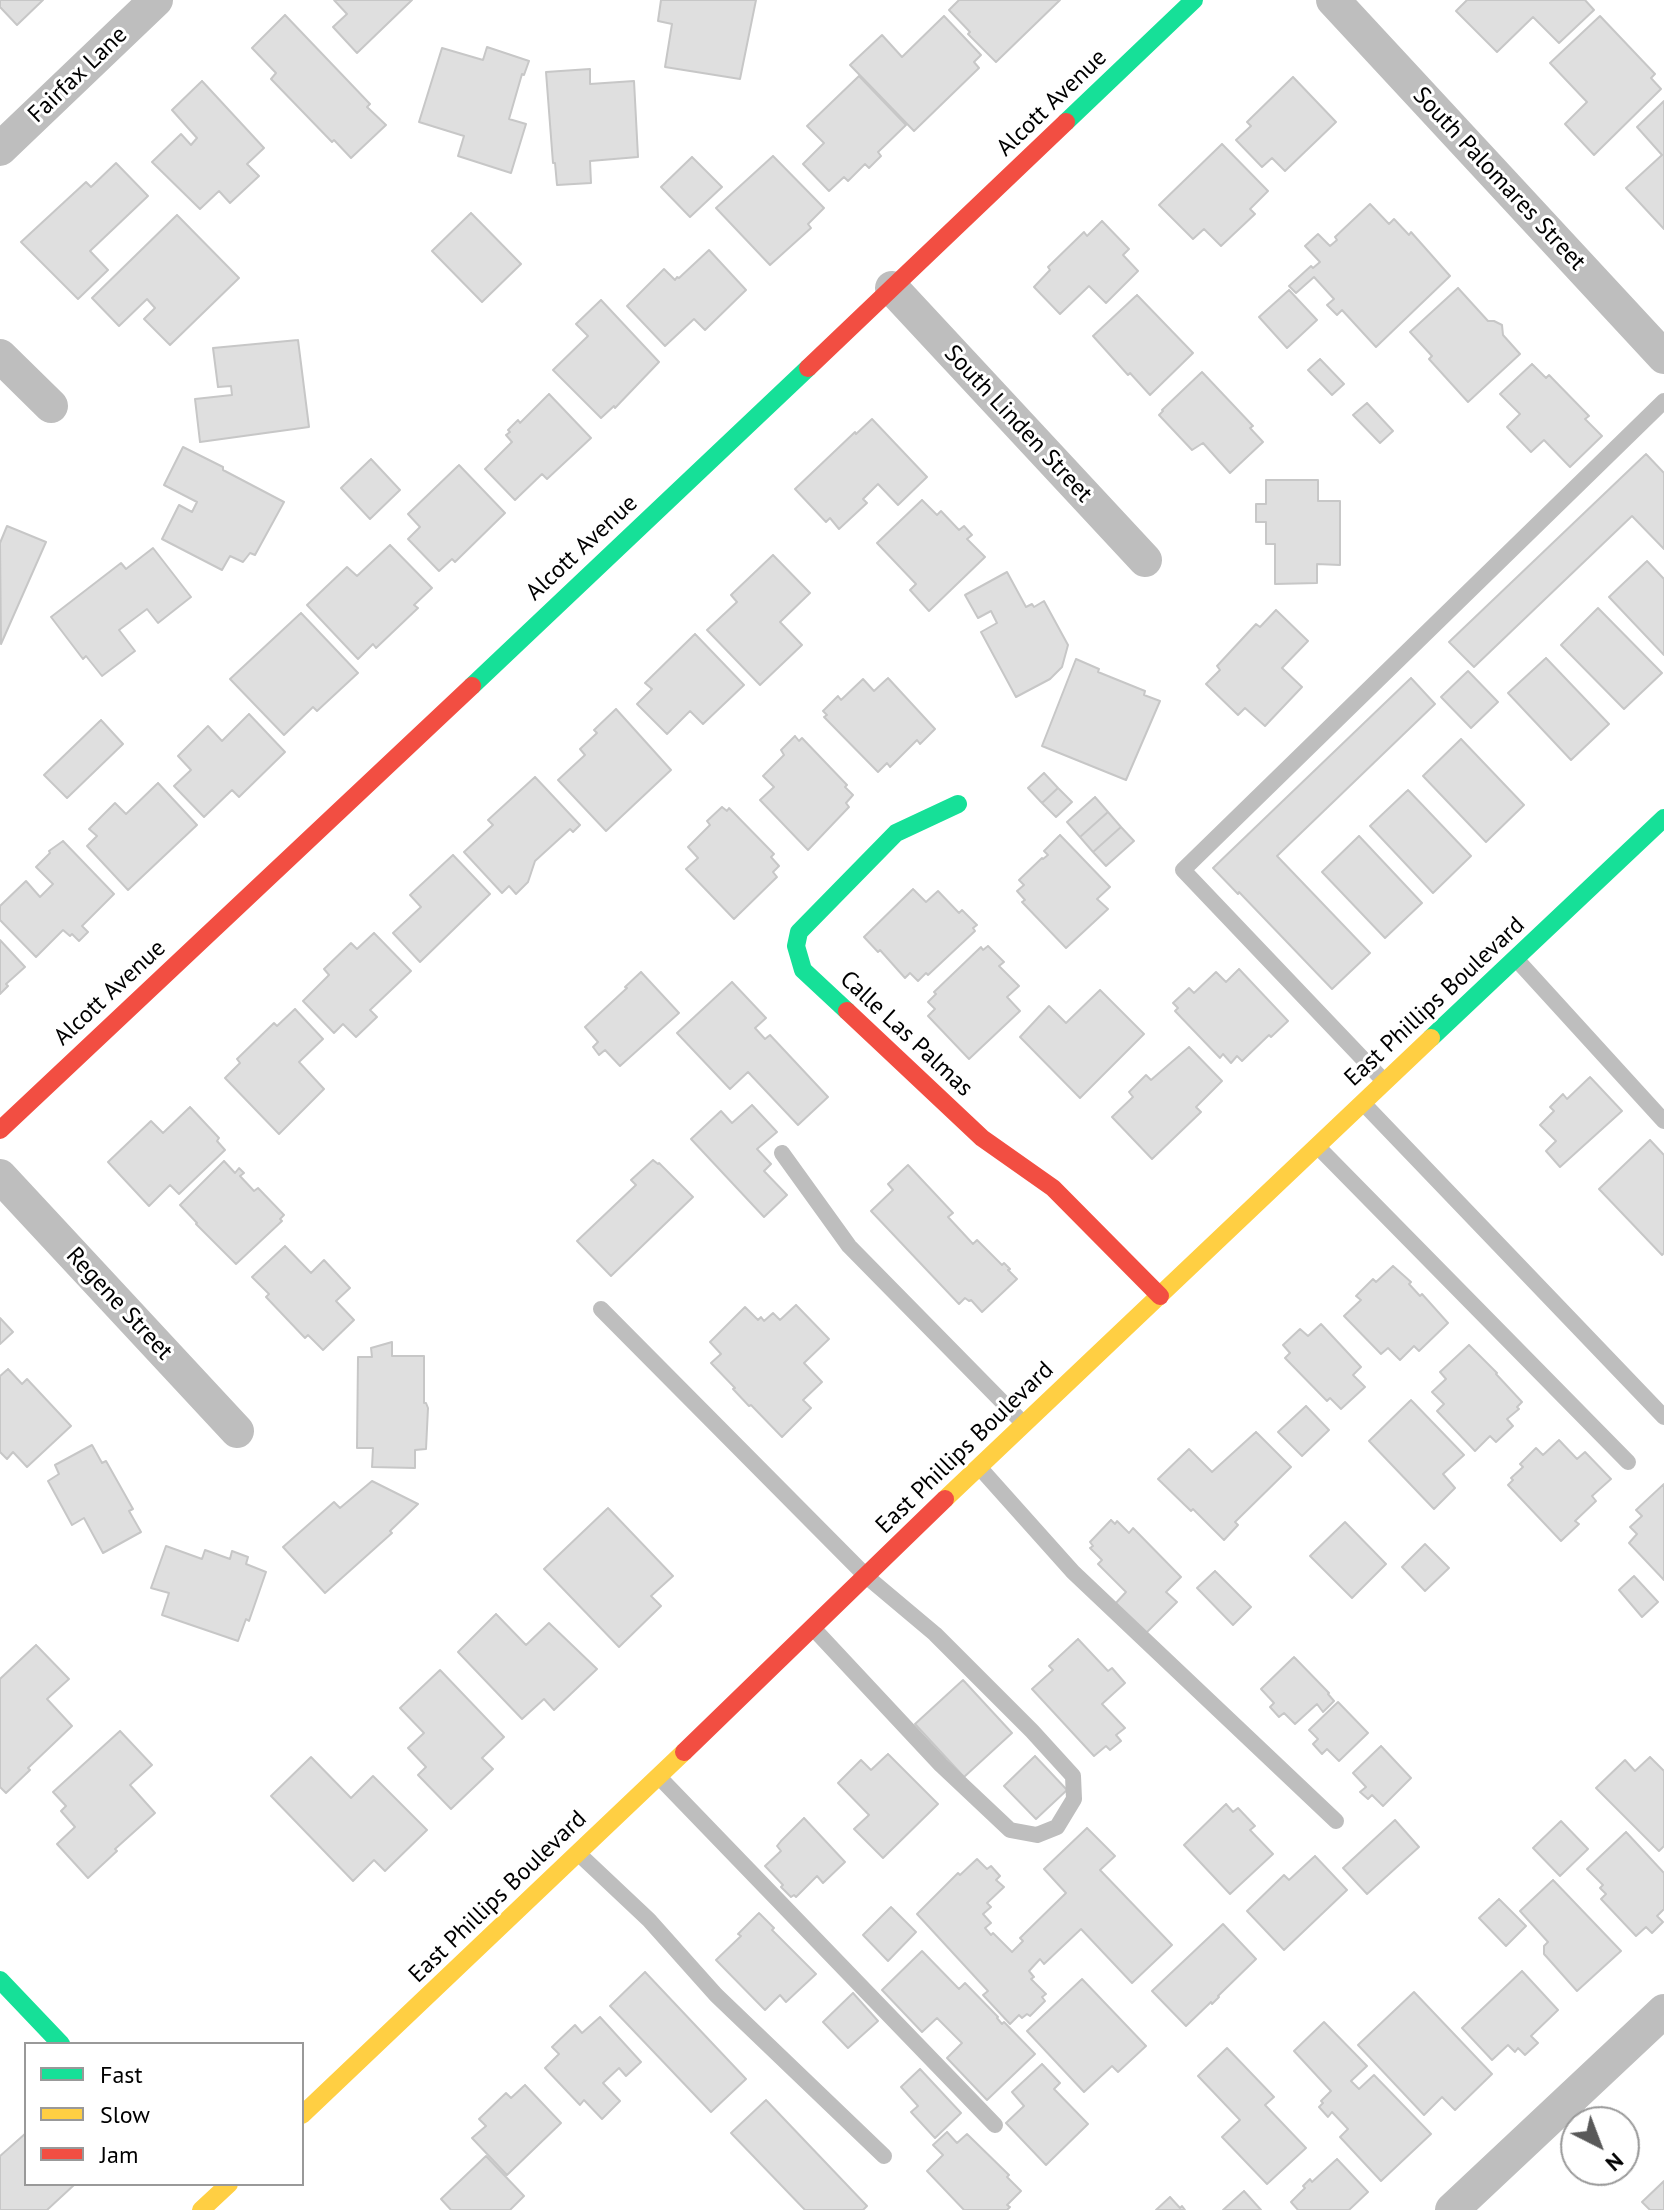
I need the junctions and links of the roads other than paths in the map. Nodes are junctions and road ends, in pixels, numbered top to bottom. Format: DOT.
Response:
graph roads {
  1 [pos="156,0"];
  2 [pos="1194,0"];
  3 [pos="1333,0"];
  4 [pos="0,149"];
  5 [pos="892,288"];
  6 [pos="0,356"];
  7 [pos="1664,357"];
  8 [pos="1664,401"];
  9 [pos="51,406"];
  10 [pos="1145,560"];
  11 [pos="958,804"];
  12 [pos="1664,818"];
  13 [pos="1516,959"];
  14 [pos="1385,1082"];
  15 [pos="1363,1103"];
  16 [pos="1664,1121"];
  17 [pos="0,1130"];
  18 [pos="1317,1146"];
  19 [pos="782,1153"];
  20 [pos="0,1176"];
  21 [pos="1160,1296"];
  22 [pos="601,1309"];
  23 [pos="1664,1417"];
  24 [pos="1024,1425"];
  25 [pos="237,1431"];
  26 [pos="1628,1462"];
  27 [pos="979,1466"];
  28 [pos="866,1576"];
  29 [pos="813,1627"];
  30 [pos="659,1776"];
  31 [pos="1336,1821"];
  32 [pos="579,1854"];
  33 [pos="0,1980"];
  34 [pos="1664,2011"];
  35 [pos="59,2042"];
  36 [pos="304,2113"];
  37 [pos="995,2125"];
  38 [pos="884,2156"];
  39 [pos="227,2186"];
  40 [pos="207,2204"];
  41 [pos="1452,2210"];
  1 -- 4 [label="street, Fairfax Lane"];
  2 -- 5 [label="street, Alcott Avenue"];
  3 -- 7 [label="street, South Palomares Street"];
  5 -- 10 [label="street, South Linden Street"];
  5 -- 17 [label="street, Alcott Avenue"];
  6 -- 9 [label="street"];
  8 -- 14 [label="lane"];
  11 -- 21 [label="street, Calle Las Palmas"];
  12 -- 13 [label="street, East Phillips Boulevard"];
  13 -- 14 [label="street, East Phillips Boulevard"];
  13 -- 16 [label="lane"];
  14 -- 15 [label="street, East Phillips Boulevard"];
  15 -- 18 [label="street, East Phillips Boulevard"];
  15 -- 23 [label="lane"];
  18 -- 21 [label="street, East Phillips Boulevard"];
  18 -- 26 [label="lane"];
  19 -- 24 [label="lane"];
  20 -- 25 [label="street, Regene Street"];
  21 -- 24 [label="street, East Phillips Boulevard"];
  22 -- 28 [label="lane"];
  24 -- 27 [label="street, East Phillips Boulevard"];
  27 -- 28 [label="street, East Phillips Boulevard"];
  27 -- 31 [label="lane"];
  28 -- 29 [label="street, East Phillips Boulevard"];
  28 -- 29 [label="lane"];
  29 -- 30 [label="street, East Phillips Boulevard"];
  30 -- 32 [label="street, East Phillips Boulevard"];
  30 -- 37 [label="lane"];
  32 -- 36 [label="street, East Phillips Boulevard"];
  32 -- 38 [label="lane"];
  33 -- 35 [label="street"];
  34 -- 41 [label="street"];
  39 -- 40 [label="street"];
}
